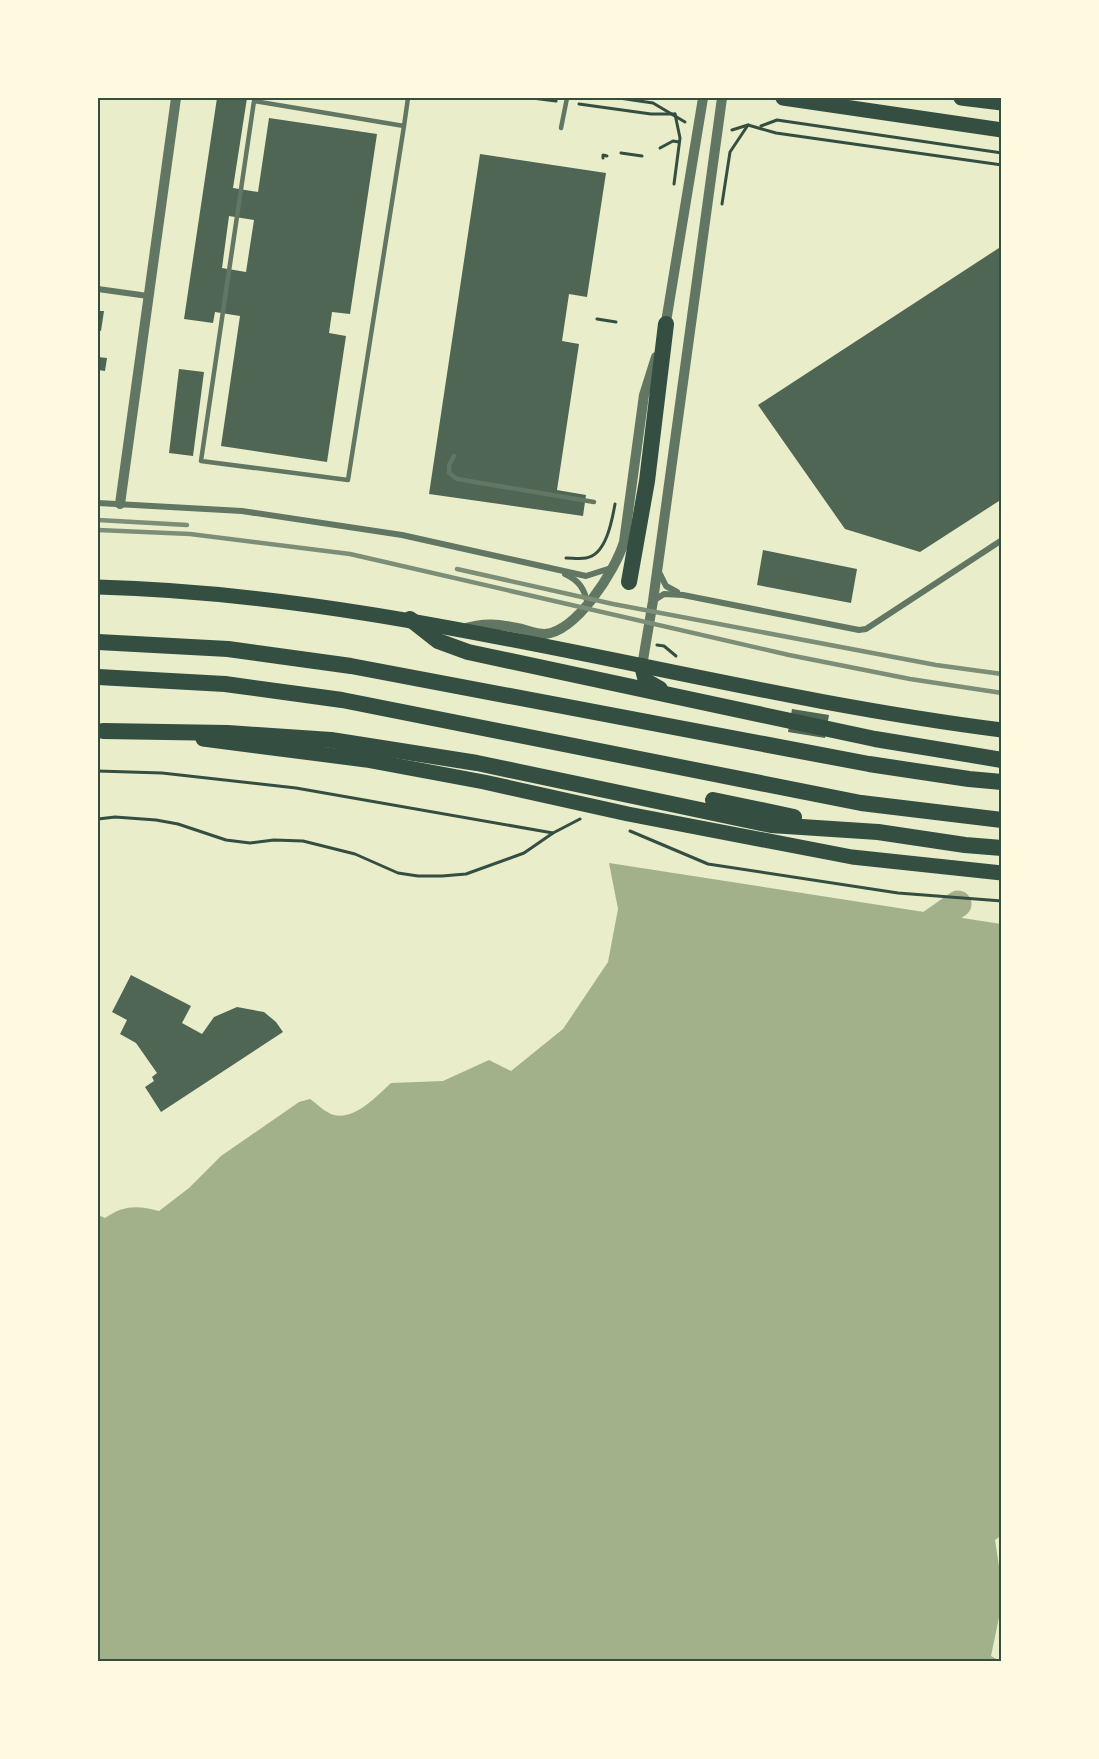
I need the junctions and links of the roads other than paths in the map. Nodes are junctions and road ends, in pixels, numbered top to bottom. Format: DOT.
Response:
graph roads {
  1 [pos="176,98"];
  2 [pos="408,98"];
  3 [pos="567,98"];
  4 [pos="703,98"];
  5 [pos="722,98"];
  6 [pos="783,98"];
  7 [pos="962,98"];
  8 [pos="1002,103"];
  9 [pos="404,126"];
  10 [pos="561,128"];
  11 [pos="1002,129"];
  12 [pos="98,289"];
  13 [pos="148,296"];
  14 [pos="666,324"];
  15 [pos="454,456"];
  16 [pos="594,502"];
  17 [pos="98,503"];
  18 [pos="120,504"];
  19 [pos="1002,540"];
  20 [pos="657,564"];
  21 [pos="548,567"];
  22 [pos="612,568"];
  23 [pos="629,582"];
  24 [pos="98,587"];
  25 [pos="683,595"];
  26 [pos="653,601"];
  27 [pos="588,604"];
  28 [pos="410,619"];
  29 [pos="462,629"];
  30 [pos="98,642"];
  31 [pos="642,666"];
  32 [pos="98,677"];
  33 [pos="685,698"];
  34 [pos="1002,730"];
  35 [pos="100,731"];
  36 [pos="1002,760"];
  37 [pos="1002,782"];
  38 [pos="713,800"];
  39 [pos="1002,820"];
  40 [pos="878,831"];
  41 [pos="1002,848"];
  42 [pos="1002,873"];
  1 -- 13 [label="street"];
  2 -- 9 [label="lane"];
  3 -- 10 [label="lane"];
  4 -- 14 [label="street"];
  5 -- 20 [label="street"];
  6 -- 11 [label="main road"];
  7 -- 8 [label="main road"];
  9 -- 9 [label="lane"];
  12 -- 13 [label="street"];
  13 -- 18 [label="street"];
  14 -- 22 [label="street"];
  14 -- 23 [label="highway"];
  15 -- 16 [label="lane"];
  17 -- 18 [label="street"];
  18 -- 21 [label="street"];
  19 -- 25 [label="street"];
  20 -- 25 [label="street"];
  20 -- 26 [label="street"];
  21 -- 22 [label="street"];
  21 -- 27 [label="street"];
  22 -- 27 [label="street"];
  24 -- 28 [label="main road"];
  25 -- 26 [label="street"];
  26 -- 31 [label="street"];
  27 -- 29 [label="street"];
  28 -- 29 [label="main road"];
  28 -- 33 [label="highway"];
  29 -- 31 [label="main road"];
  30 -- 37 [label="highway"];
  31 -- 33 [label="highway"];
  31 -- 34 [label="main road"];
  32 -- 39 [label="highway"];
  33 -- 36 [label="highway"];
  35 -- 40 [label="highway"];
  35 -- 42 [label="main road"];
  38 -- 40 [label="highway"];
  40 -- 41 [label="highway"];
}
